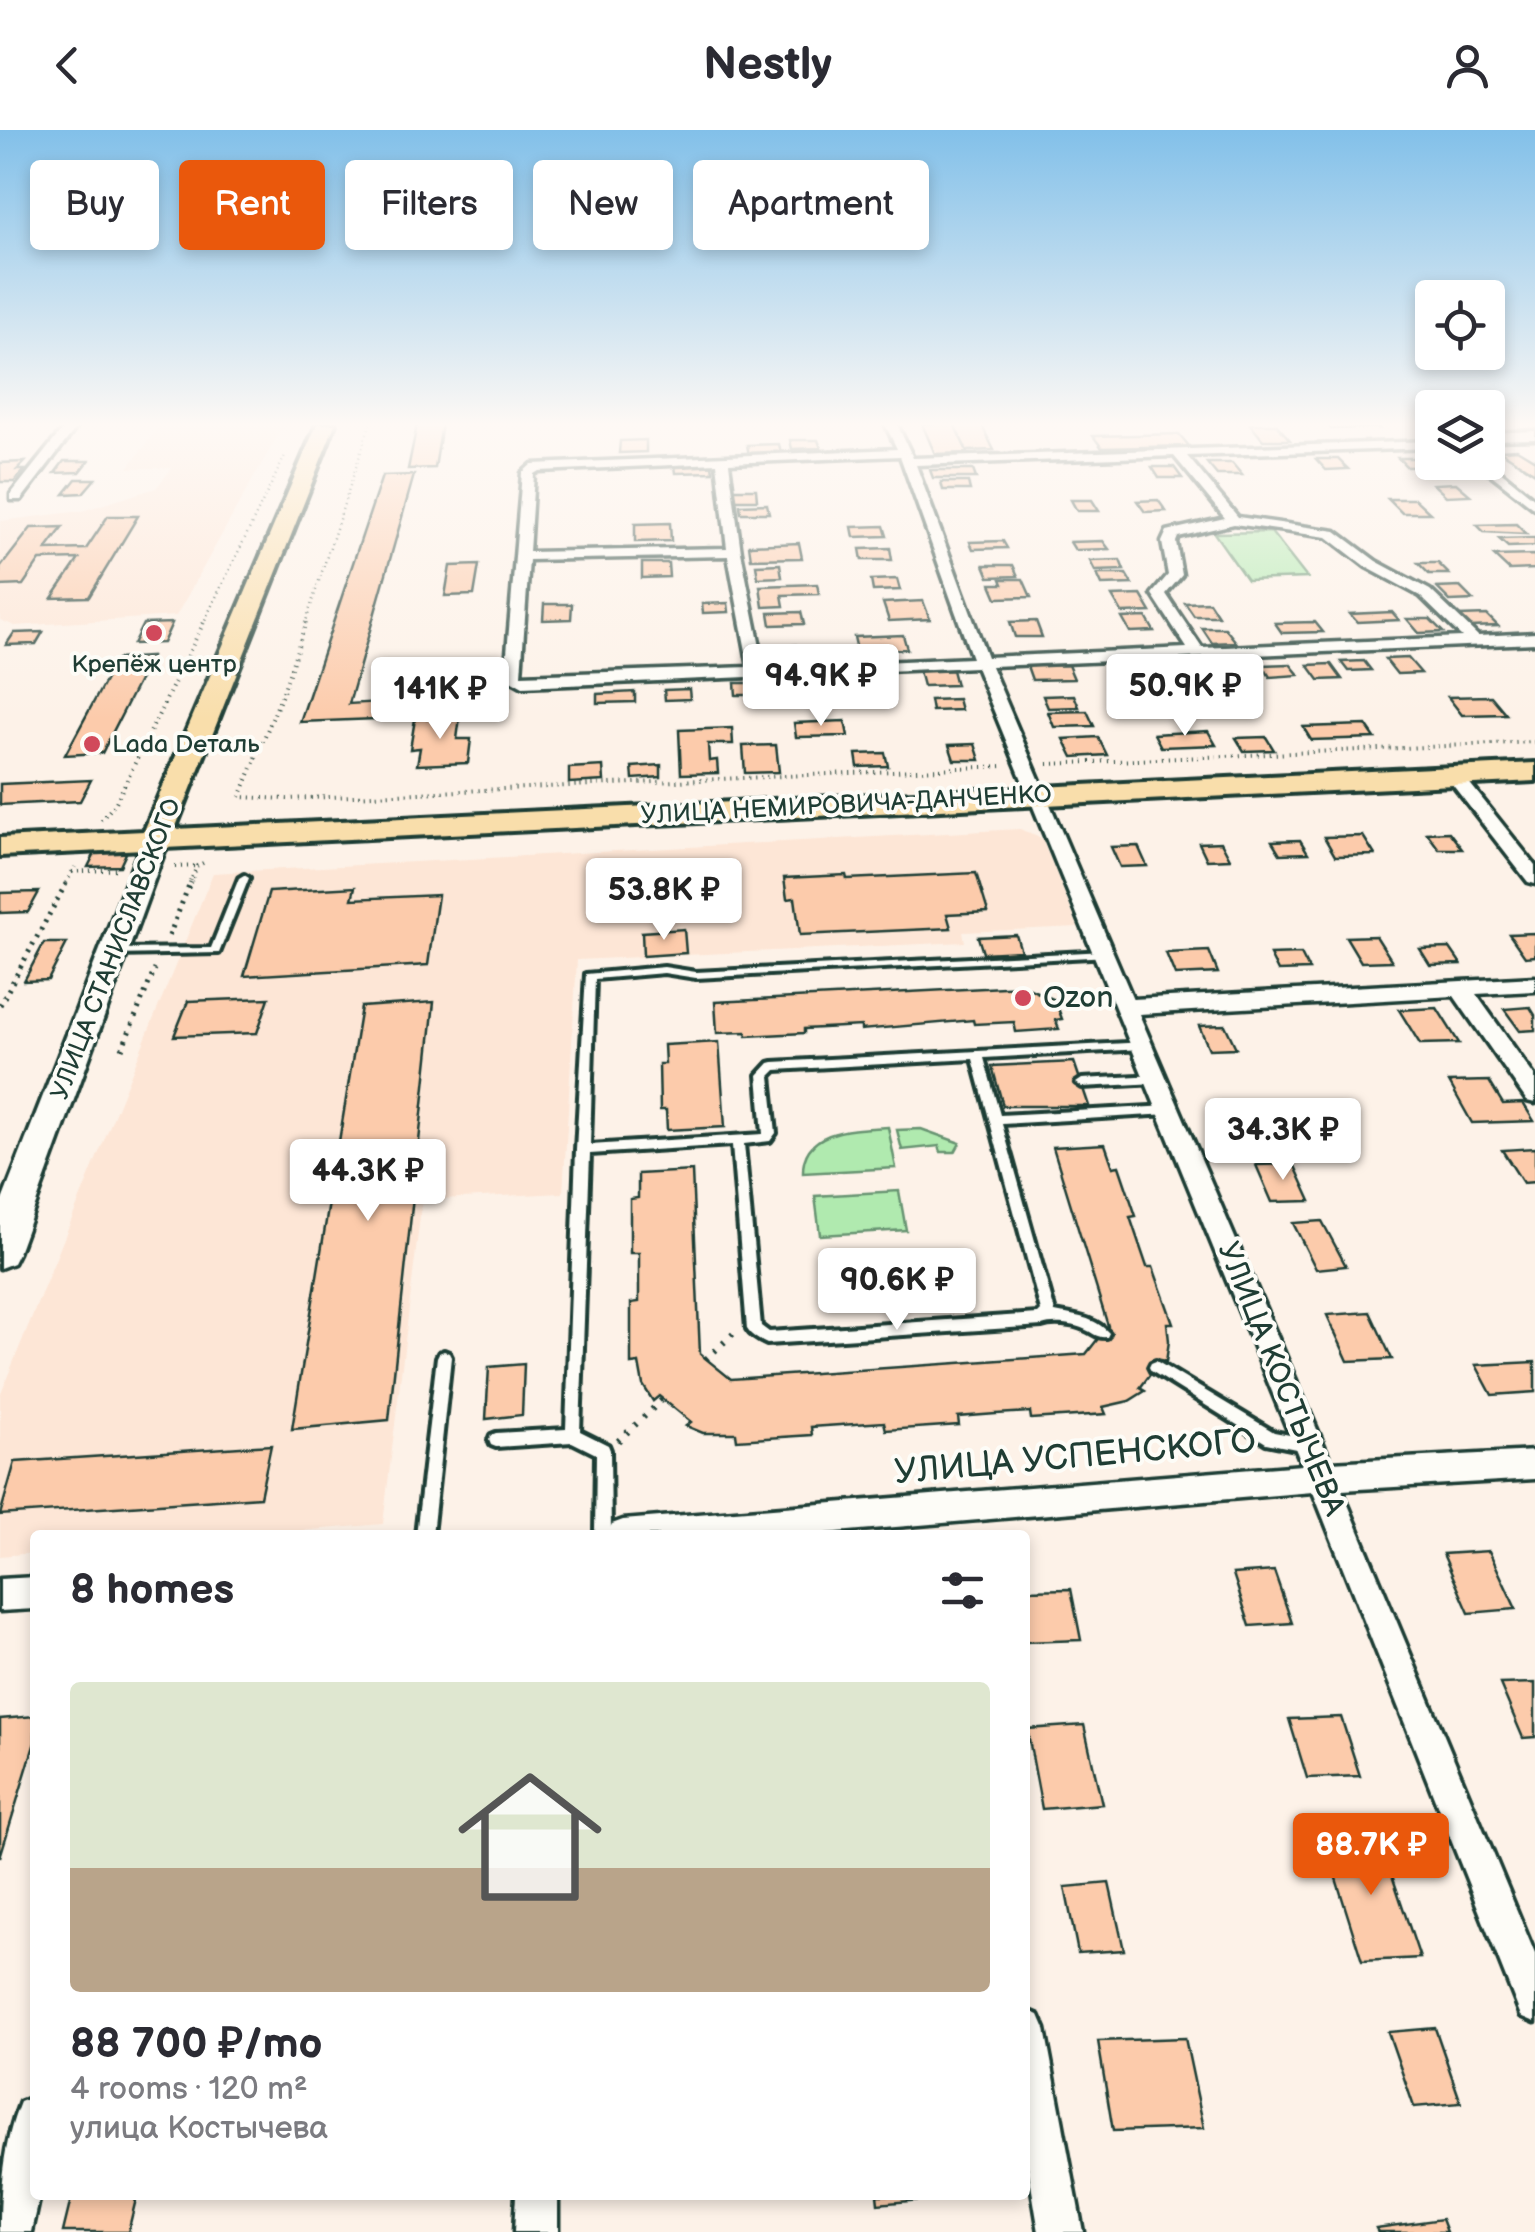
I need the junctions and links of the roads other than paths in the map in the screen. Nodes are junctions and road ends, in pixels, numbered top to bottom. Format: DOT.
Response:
graph roads {
  1 [pos="286,522"];
  2 [pos="524,522"];
  3 [pos="730,522"];
  4 [pos="930,522"];
  5 [pos="1222,522"];
  6 [pos="1249,522"];
  7 [pos="734,552"];
  8 [pos="521,556"];
  9 [pos="1535,638"];
  10 [pos="1475,641"];
  11 [pos="1198,653"];
  12 [pos="981,661"];
  13 [pos="757,670"];
  14 [pos="1535,772"];
  15 [pos="1454,775"];
  16 [pos="1039,796"];
  17 [pos="156,839"];
  18 [pos="0,847"];
  19 [pos="244,878"];
  20 [pos="1535,878"];
  21 [pos="114,952"];
  22 [pos="1105,954"];
  23 [pos="1535,984"];
  24 [pos="1460,988"];
  25 [pos="1127,1007"];
  26 [pos="1142,1044"];
  27 [pos="978,1054"];
  28 [pos="1157,1079"];
  29 [pos="1082,1084"];
  30 [pos="1535,1095"];
  31 [pos="1169,1110"];
  32 [pos="996,1120"];
  33 [pos="738,1141"];
  34 [pos="582,1150"];
  35 [pos="0,1254"];
  36 [pos="1048,1317"];
  37 [pos="1102,1333"];
  38 [pos="444,1357"];
  39 [pos="1156,1367"];
  40 [pos="573,1435"];
  41 [pos="496,1440"];
  42 [pos="1308,1444"];
  43 [pos="1535,1465"];
  44 [pos="1322,1477"];
  45 [pos="935,1522"];
  46 [pos="425,1530"];
  47 [pos="602,1530"];
  48 [pos="743,1530"];
  49 [pos="30,1593"];
  50 [pos="0,1595"];
  51 [pos="1535,2002"];
  52 [pos="1030,2058"];
  53 [pos="30,2140"];
  54 [pos="537,2200"];
  55 [pos="10,2232"];
  56 [pos="536,2232"];
  57 [pos="1061,2232"];
  1 -- 17 [label="main road, УЛИЦА СТАНИСЛАВСКОГО"];
  2 -- 8 [label="street"];
  3 -- 7 [label="street"];
  4 -- 12 [label="street, УЛИЦА КОСТЫЧЕВА"];
  5 -- 11 [label="street"];
  6 -- 10 [label="street"];
  7 -- 8 [label="street"];
  7 -- 13 [label="street"];
  8 -- 13 [label="street"];
  9 -- 10 [label="street"];
  10 -- 11 [label="street"];
  11 -- 12 [label="street"];
  12 -- 13 [label="street"];
  12 -- 16 [label="street, УЛИЦА КОСТЫЧЕВА"];
  14 -- 15 [label="main road, УЛИЦА НЕМИРОВИЧА-ДАНЧЕНКО"];
  15 -- 16 [label="main road, УЛИЦА НЕМИРОВИЧА-ДАНЧЕНКО"];
  15 -- 20 [label="street"];
  16 -- 17 [label="main road, УЛИЦА НЕМИРОВИЧА-ДАНЧЕНКО"];
  16 -- 22 [label="street, УЛИЦА КОСТЫЧЕВА"];
  17 -- 18 [label="main road, УЛИЦА НЕМИРОВИЧА-ДАНЧЕНКО"];
  17 -- 21 [label="street, УЛИЦА СТАНИСЛАВСКОГО"];
  19 -- 21 [label="lane"];
  21 -- 35 [label="street, УЛИЦА СТАНИСЛАВСКОГО"];
  22 -- 25 [label="street, УЛИЦА КОСТЫЧЕВА"];
  22 -- 34 [label="lane"];
  23 -- 24 [label="street"];
  24 -- 25 [label="street"];
  24 -- 30 [label="street"];
  25 -- 26 [label="street, УЛИЦА КОСТЫЧЕВА"];
  26 -- 27 [label="lane"];
  26 -- 28 [label="street, УЛИЦА КОСТЫЧЕВА"];
  27 -- 32 [label="lane"];
  27 -- 33 [label="lane"];
  28 -- 29 [label="lane"];
  28 -- 31 [label="street, УЛИЦА КОСТЫЧЕВА"];
  31 -- 32 [label="lane"];
  31 -- 42 [label="street, УЛИЦА КОСТЫЧЕВА"];
  32 -- 36 [label="lane"];
  33 -- 34 [label="lane"];
  33 -- 36 [label="lane"];
  34 -- 40 [label="lane"];
  36 -- 37 [label="lane"];
  38 -- 46 [label="lane"];
  39 -- 42 [label="lane"];
  40 -- 41 [label="lane"];
  40 -- 47 [label="lane"];
  42 -- 44 [label="street, УЛИЦА КОСТЫЧЕВА"];
  43 -- 44 [label="street, УЛИЦА УСПЕНСКОГО"];
  44 -- 45 [label="street, УЛИЦА УСПЕНСКОГО"];
  44 -- 51 [label="street, УЛИЦА КОСТЫЧЕВА"];
  45 -- 48 [label="street, УЛИЦА УСПЕНСКОГО"];
  49 -- 50 [label="street"];
  52 -- 57 [label="street"];
  53 -- 55 [label="street"];
  54 -- 56 [label="street"];
}
